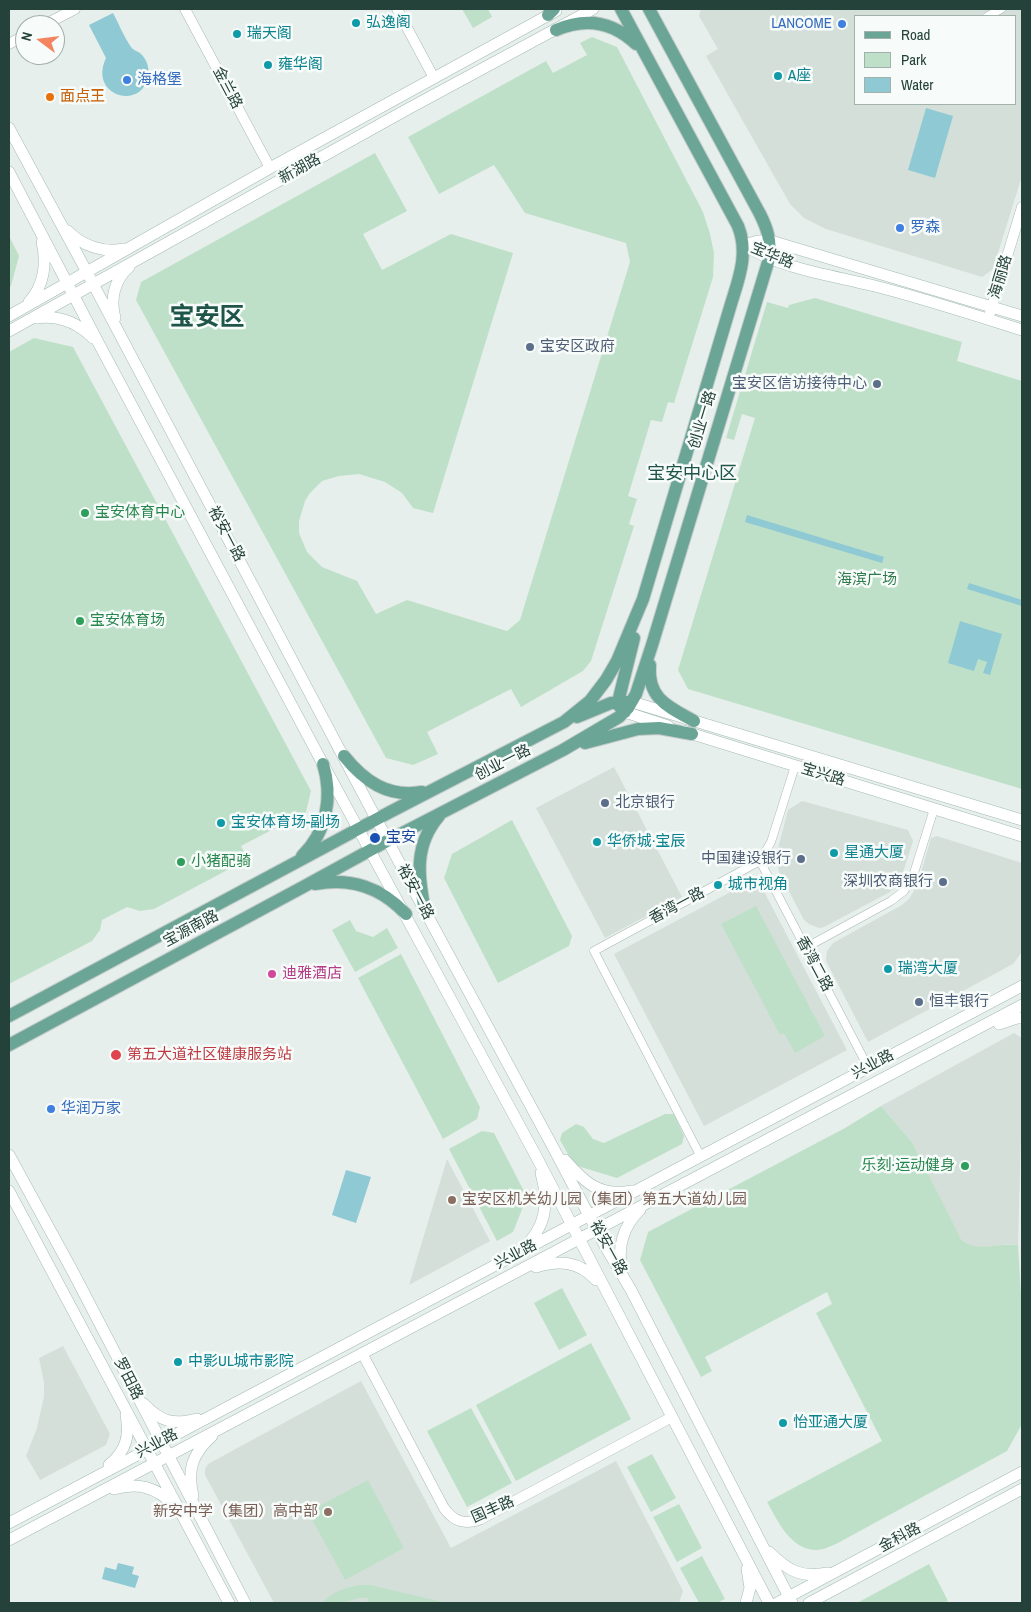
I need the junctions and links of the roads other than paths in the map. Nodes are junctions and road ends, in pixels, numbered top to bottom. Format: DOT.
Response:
graph roads {
  1 [pos="75,9"];
  2 [pos="185,9"];
  3 [pos="397,9"];
  4 [pos="593,9"];
  5 [pos="621,9"];
  6 [pos="649,9"];
  7 [pos="658,9"];
  8 [pos="1001,9"];
  9 [pos="554,11"];
  10 [pos="63,15"];
  11 [pos="990,15"];
  12 [pos="556,30"];
  13 [pos="664,37"];
  14 [pos="644,53"];
  15 [pos="434,78"];
  16 [pos="9,128"];
  17 [pos="324,138"];
  18 [pos="330,153"];
  19 [pos="270,168"];
  20 [pos="9,172"];
  21 [pos="1022,207"];
  22 [pos="58,218"];
  23 [pos="40,230"];
  24 [pos="771,241"];
  25 [pos="744,245"];
  26 [pos="131,247"];
  27 [pos="137,259"];
  28 [pos="769,259"];
  29 [pos="832,260"];
  30 [pos="87,272"];
  31 [pos="826,276"];
  32 [pos="67,283"];
  33 [pos="93,284"];
  34 [pos="74,295"];
  35 [pos="992,307"];
  36 [pos="13,313"];
  37 [pos="1022,316"];
  38 [pos="988,319"];
  39 [pos="25,322"];
  40 [pos="1022,330"];
  41 [pos="9,331"];
  42 [pos="120,335"];
  43 [pos="99,344"];
  44 [pos="642,599"];
  45 [pos="652,644"];
  46 [pos="625,705"];
  47 [pos="564,722"];
  48 [pos="693,728"];
  49 [pos="563,750"];
  50 [pos="344,756"];
  51 [pos="323,764"];
  52 [pos="795,766"];
  53 [pos="430,791"];
  54 [pos="934,809"];
  55 [pos="444,811"];
  56 [pos="377,819"];
  57 [pos="1022,820"];
  58 [pos="359,828"];
  59 [pos="1022,836"];
  60 [pos="388,840"];
  61 [pos="370,850"];
  62 [pos="760,862"];
  63 [pos="291,865"];
  64 [pos="303,887"];
  65 [pos="425,911"];
  66 [pos="406,914"];
  67 [pos="806,948"];
  68 [pos="1022,978"];
  69 [pos="1022,986"];
  70 [pos="1003,996"];
  71 [pos="1022,1005"];
  72 [pos="9,1016"];
  73 [pos="1022,1018"];
  74 [pos="973,1032"];
  75 [pos="24,1037"];
  76 [pos="9,1045"];
  77 [pos="9,1050"];
  78 [pos="868,1067"];
  79 [pos="554,1149"];
  80 [pos="9,1155"];
  81 [pos="536,1156"];
  82 [pos="701,1157"];
  83 [pos="641,1189"];
  84 [pos="9,1191"];
  85 [pos="650,1202"];
  86 [pos="589,1216"];
  87 [pos="572,1226"];
  88 [pos="596,1230"];
  89 [pos="579,1239"];
  90 [pos="500,1263"];
  91 [pos="508,1276"];
  92 [pos="632,1290"];
  93 [pos="610,1300"];
  94 [pos="362,1354"];
  95 [pos="134,1390"];
  96 [pos="120,1397"];
  97 [pos="215,1413"];
  98 [pos="672,1417"];
  99 [pos="223,1426"];
  100 [pos="161,1442"];
  101 [pos="147,1449"];
  102 [pos="168,1455"];
  103 [pos="154,1463"];
  104 [pos="1022,1463"];
  105 [pos="1022,1472"];
  106 [pos="90,1479"];
  107 [pos="1004,1482"];
  108 [pos="1022,1489"];
  109 [pos="95,1494"];
  110 [pos="1022,1499"];
  111 [pos="989,1506"];
  112 [pos="196,1510"];
  113 [pos="183,1516"];
  114 [pos="9,1523"];
  115 [pos="9,1540"];
  116 [pos="761,1543"];
  117 [pos="743,1555"];
  118 [pos="837,1571"];
  119 [pos="842,1585"];
  120 [pos="791,1600"];
  121 [pos="229,1603"];
  122 [pos="245,1603"];
  123 [pos="746,1603"];
  124 [pos="769,1603"];
  125 [pos="777,1603"];
  126 [pos="809,1603"];
  127 [pos="829,1603"];
  1 -- 10 [label="street"];
  2 -- 19 [label="street, 金兰路"];
  3 -- 15 [label="street"];
  4 -- 12 [label="main road, 新湖路"];
  5 -- 14 [label="main road, 创业一路"];
  6 -- 13 [label="main road, 创业一路"];
  7 -- 13 [label="main road"];
  8 -- 11 [label="street"];
  9 -- 15 [label="main road, 新湖路"];
  12 -- 14 [label="main road"];
  12 -- 18 [label="main road, 新湖路"];
  13 -- 24 [label="main road, 创业一路"];
  14 -- 25 [label="main road, 创业一路"];
  15 -- 17 [label="main road, 新湖路"];
  16 -- 22 [label="main road, 裕安一路"];
  17 -- 18 [label="main road"];
  17 -- 19 [label="main road, 新湖路"];
  18 -- 27 [label="main road, 新湖路"];
  19 -- 26 [label="main road, 新湖路"];
  20 -- 23 [label="main road, 裕安一路"];
  21 -- 35 [label="street, 海丽路"];
  22 -- 26 [label="main road"];
  22 -- 30 [label="main road, 裕安一路"];
  23 -- 32 [label="main road, 裕安一路"];
  23 -- 36 [label="main road"];
  24 -- 25 [label="main road, 宝华路"];
  24 -- 28 [label="main road, 创业一路"];
  24 -- 29 [label="main road, 宝华路"];
  25 -- 28 [label="main road, 宝华路"];
  25 -- 44 [label="main road, 创业一路"];
  26 -- 30 [label="main road, 新湖路"];
  27 -- 33 [label="main road, 新湖路"];
  27 -- 42 [label="main road"];
  28 -- 31 [label="main road, 宝华路"];
  28 -- 45 [label="main road, 创业一路"];
  29 -- 31 [label="main road"];
  29 -- 35 [label="main road, 宝华路"];
  30 -- 32 [label="main road, 新湖路"];
  30 -- 33 [label="main road, 裕安一路"];
  31 -- 38 [label="main road, 宝华路"];
  32 -- 34 [label="main road, 裕安一路"];
  32 -- 36 [label="main road, 新湖路"];
  33 -- 34 [label="main road, 新湖路"];
  33 -- 42 [label="main road, 裕安一路"];
  34 -- 39 [label="main road, 新湖路"];
  34 -- 43 [label="main road, 裕安一路"];
  35 -- 37 [label="main road, 宝华路"];
  35 -- 38 [label="street, 海丽路"];
  38 -- 40 [label="main road, 宝华路"];
  39 -- 41 [label="main road, 新湖路"];
  39 -- 43 [label="main road"];
  42 -- 50 [label="main road, 裕安一路"];
  43 -- 51 [label="main road, 裕安一路"];
  44 -- 46 [label="main road"];
  44 -- 47 [label="main road, 创业一路"];
  45 -- 46 [label="main road, 创业一路"];
  45 -- 48 [label="main road"];
  46 -- 47 [label="main road"];
  46 -- 48 [label="main road, 宝兴路"];
  46 -- 49 [label="main road, 创业一路"];
  47 -- 53 [label="main road, 创业一路"];
  48 -- 49 [label="main road"];
  48 -- 52 [label="main road, 宝兴路"];
  48 -- 57 [label="main road, 宝兴路"];
  49 -- 55 [label="main road, 创业一路"];
  50 -- 53 [label="main road"];
  50 -- 56 [label="main road, 裕安一路"];
  51 -- 58 [label="main road, 裕安一路"];
  51 -- 63 [label="main road"];
  52 -- 54 [label="main road, 宝兴路"];
  52 -- 62 [label="street"];
  53 -- 56 [label="main road, 创业一路"];
  54 -- 59 [label="main road, 宝兴路"];
  54 -- 67 [label="street"];
  55 -- 60 [label="main road, 创业一路"];
  55 -- 65 [label="main road"];
  56 -- 58 [label="main road, 宝源南路"];
  56 -- 60 [label="main road, 裕安一路"];
  58 -- 61 [label="main road, 裕安一路"];
  58 -- 63 [label="main road, 宝源南路"];
  60 -- 61 [label="main road, 宝源南路"];
  60 -- 65 [label="main road, 裕安一路"];
  61 -- 64 [label="main road, 宝源南路"];
  61 -- 66 [label="main road, 裕安一路"];
  62 -- 67 [label="street, 香湾二路"];
  62 -- 82 [label="street, 香湾一路"];
  63 -- 72 [label="main road, 宝源南路"];
  64 -- 66 [label="main road"];
  64 -- 75 [label="main road, 宝源南路"];
  65 -- 79 [label="main road, 裕安一路"];
  66 -- 81 [label="main road, 裕安一路"];
  67 -- 78 [label="street, 香湾二路"];
  68 -- 70 [label="main road"];
  69 -- 70 [label="main road, 兴业路"];
  70 -- 78 [label="main road, 兴业路"];
  71 -- 74 [label="main road, 兴业路"];
  73 -- 74 [label="main road"];
  74 -- 85 [label="main road, 兴业路"];
  75 -- 76 [label="main road, 宝源南路"];
  75 -- 77 [label="main road"];
  78 -- 82 [label="main road, 兴业路"];
  79 -- 83 [label="main road"];
  79 -- 86 [label="main road, 裕安一路"];
  80 -- 95 [label="main road, 罗田路"];
  81 -- 87 [label="main road, 裕安一路"];
  81 -- 90 [label="main road"];
  82 -- 83 [label="main road, 兴业路"];
  83 -- 86 [label="main road, 兴业路"];
  84 -- 96 [label="main road, 罗田路"];
  85 -- 88 [label="main road, 兴业路"];
  85 -- 92 [label="main road"];
  86 -- 87 [label="main road, 兴业路"];
  86 -- 88 [label="main road, 裕安一路"];
  87 -- 89 [label="main road, 裕安一路"];
  87 -- 90 [label="main road, 兴业路"];
  88 -- 89 [label="main road, 兴业路"];
  88 -- 92 [label="main road, 裕安一路"];
  89 -- 91 [label="main road, 兴业路"];
  89 -- 93 [label="main road, 裕安一路"];
  90 -- 97 [label="main road, 兴业路"];
  91 -- 93 [label="main road"];
  91 -- 94 [label="main road, 兴业路"];
  92 -- 116 [label="main road, 裕安一路"];
  93 -- 98 [label="main road, 裕安一路"];
  94 -- 98 [label="street, 国丰路"];
  94 -- 99 [label="main road, 兴业路"];
  95 -- 97 [label="main road"];
  95 -- 100 [label="main road, 罗田路"];
  96 -- 101 [label="main road, 罗田路"];
  96 -- 106 [label="main road"];
  97 -- 100 [label="main road, 兴业路"];
  98 -- 117 [label="main road, 裕安一路"];
  99 -- 102 [label="main road, 兴业路"];
  99 -- 112 [label="main road"];
  100 -- 101 [label="main road, 兴业路"];
  100 -- 102 [label="main road, 罗田路"];
  101 -- 103 [label="main road, 罗田路"];
  101 -- 106 [label="main road, 兴业路"];
  102 -- 103 [label="main road, 兴业路"];
  102 -- 112 [label="main road, 罗田路"];
  103 -- 109 [label="main road, 兴业路"];
  103 -- 113 [label="main road, 罗田路"];
  104 -- 107 [label="main road"];
  105 -- 107 [label="main road, 金科路"];
  106 -- 114 [label="main road, 兴业路"];
  107 -- 118 [label="main road, 金科路"];
  108 -- 111 [label="main road, 金科路"];
  109 -- 113 [label="main road"];
  109 -- 115 [label="main road, 兴业路"];
  110 -- 111 [label="main road"];
  111 -- 119 [label="main road, 金科路"];
  112 -- 122 [label="main road, 罗田路"];
  113 -- 121 [label="main road, 罗田路"];
  116 -- 118 [label="main road"];
  116 -- 120 [label="main road, 裕安一路"];
  117 -- 123 [label="main road"];
  117 -- 124 [label="main road, 裕安一路"];
  118 -- 120 [label="main road, 金科路"];
  119 -- 126 [label="main road, 金科路"];
  119 -- 127 [label="main road"];
  120 -- 125 [label="main road, 金科路"];
}
